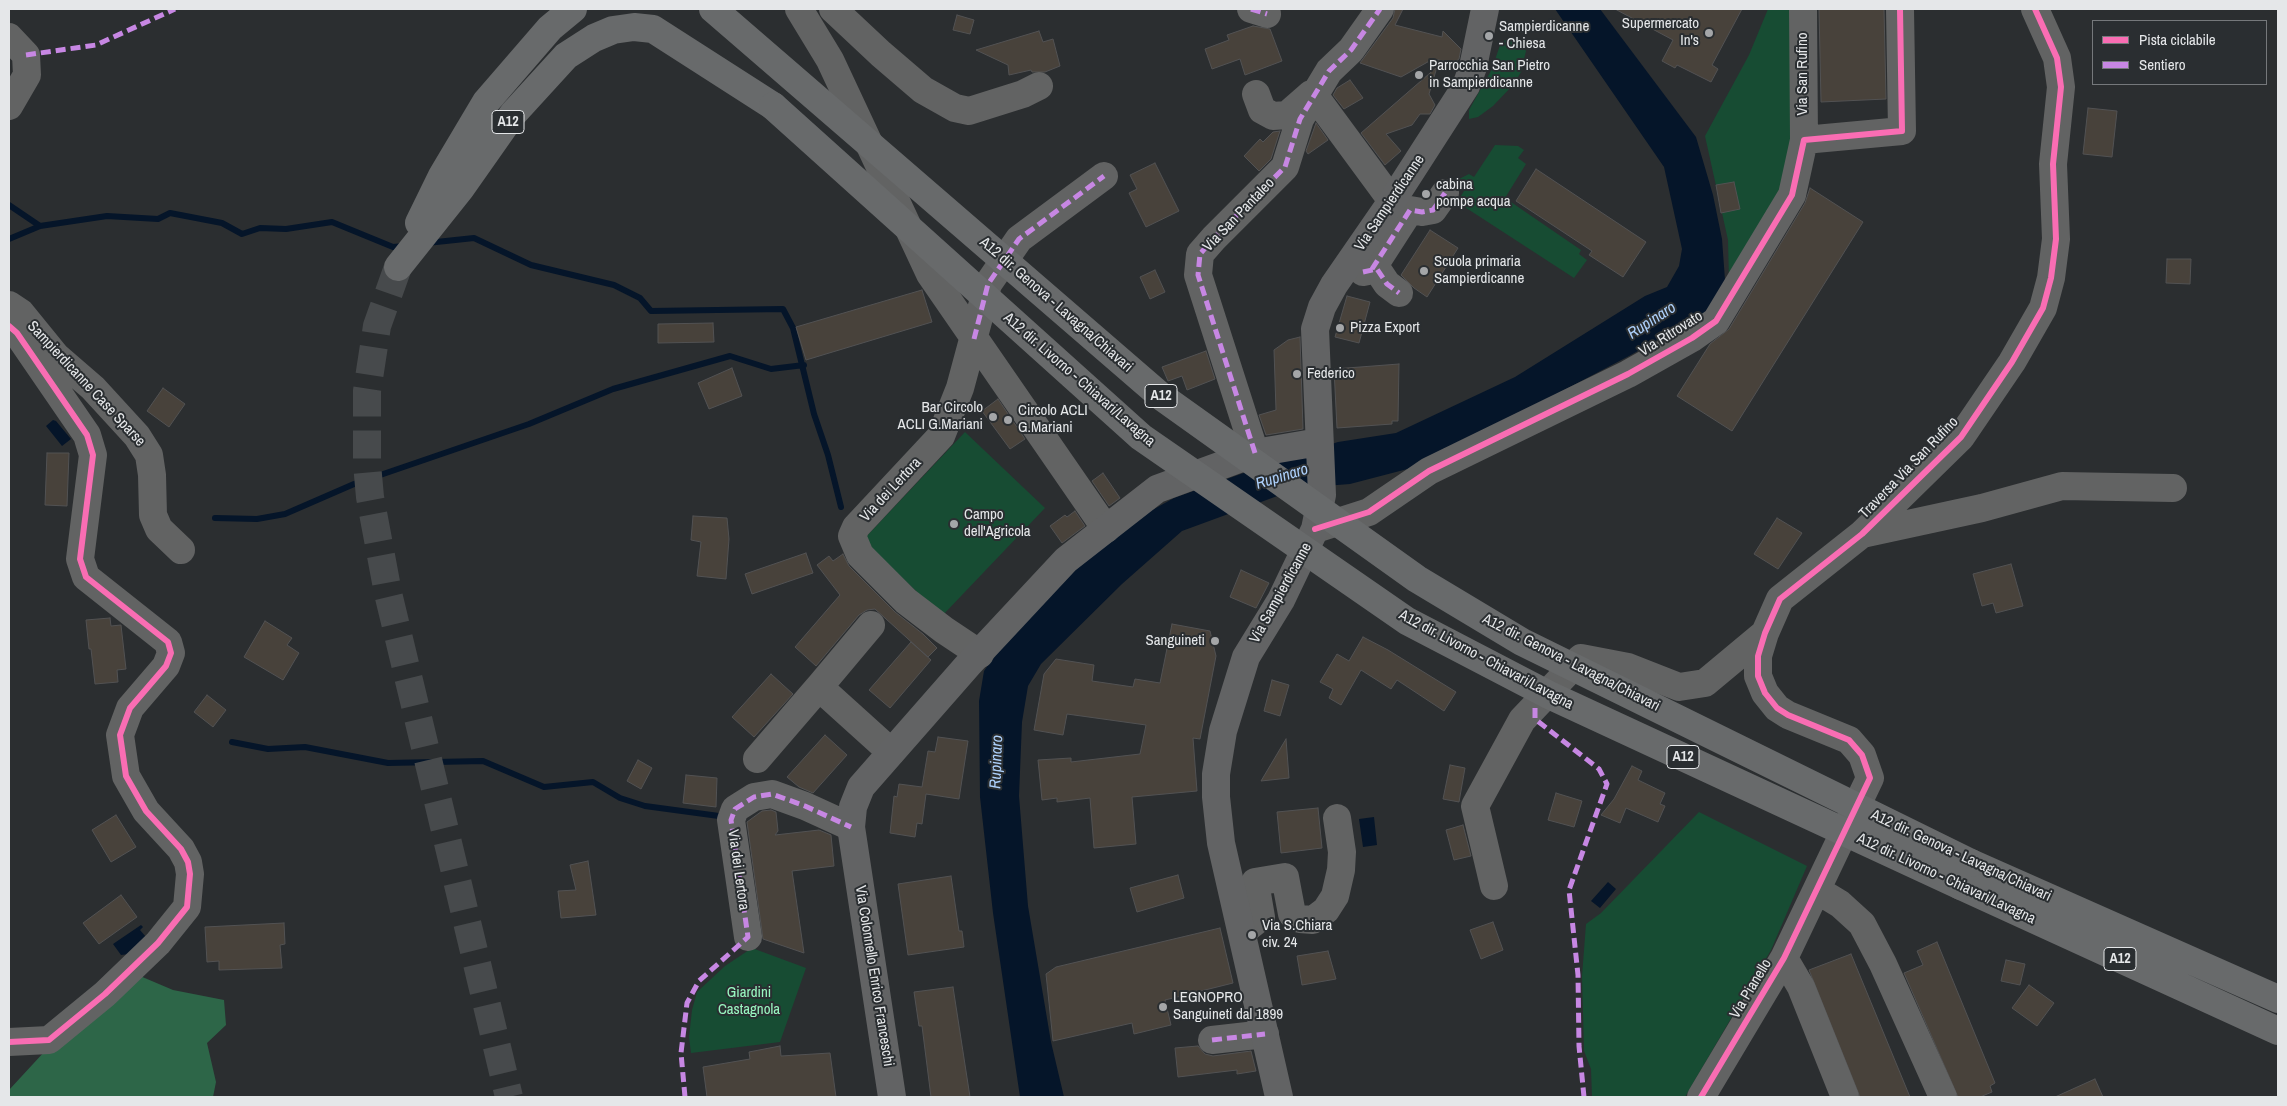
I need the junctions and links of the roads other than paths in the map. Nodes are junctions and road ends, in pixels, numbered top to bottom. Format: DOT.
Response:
graph roads {
  1 [pos="573,9"];
  2 [pos="713,9"];
  3 [pos="799,9"];
  4 [pos="833,9"];
  5 [pos="1380,9"];
  6 [pos="1485,9"];
  7 [pos="1803,9"];
  8 [pos="1900,9"];
  9 [pos="2035,9"];
  10 [pos="660,20"];
  11 [pos="9,37"];
  12 [pos="1039,86"];
  13 [pos="1256,94"];
  14 [pos="1314,95"];
  15 [pos="9,106"];
  16 [pos="1804,140"];
  17 [pos="1104,176"];
  18 [pos="1445,193"];
  19 [pos="1392,201"];
  20 [pos="1399,293"];
  21 [pos="9,305"];
  22 [pos="9,326"];
  23 [pos="974,339"];
  24 [pos="1319,442"];
  25 [pos="1255,453"];
  26 [pos="2173,488"];
  27 [pos="1106,529"];
  28 [pos="1315,529"];
  29 [pos="1862,534"];
  30 [pos="181,550"];
  31 [pos="871,625"];
  32 [pos="1765,633"];
  33 [pos="980,654"];
  34 [pos="819,687"];
  35 [pos="891,752"];
  36 [pos="757,759"];
  37 [pos="1870,778"];
  38 [pos="1337,818"];
  39 [pos="851,827"];
  40 [pos="1966,874"];
  41 [pos="1494,886"];
  42 [pos="1817,890"];
  43 [pos="1242,932"];
  44 [pos="748,937"];
  45 [pos="1784,958"];
  46 [pos="2278,999"];
  47 [pos="2278,1031"];
  48 [pos="1265,1034"];
  49 [pos="1212,1040"];
  50 [pos="9,1042"];
  51 [pos="892,1097"];
  52 [pos="1279,1097"];
  53 [pos="1701,1097"];
  54 [pos="1845,1097"];
  55 [pos="1943,1097"];
  1 -- 10 [label="highway, A12"];
  2 -- 40 [label="highway, A12 dir. Genova - Lavagna/Chiavari / A12, bridge"];
  3 -- 23 [label="street"];
  4 -- 12 [label="street"];
  5 -- 14 [label="street, Via San Pantaleo"];
  6 -- 19 [label="main road, Via Sampierdicanne"];
  7 -- 16 [label="street, Via San Rufino"];
  8 -- 16 [label="street"];
  9 -- 29 [label="street, Traversa Via San Rufino"];
  10 -- 40 [label="highway, A12 dir. Livorno - Chiavari/Lavagna / A12, bridge"];
  11 -- 15 [label="street"];
  13 -- 14 [label="street"];
  14 -- 19 [label="street"];
  14 -- 25 [label="street, Via San Pantaleo"];
  16 -- 28 [label="street, Via Ritrovato"];
  17 -- 23 [label="street"];
  18 -- 20 [label="street"];
  19 -- 24 [label="main road, Via Sampierdicanne"];
  21 -- 30 [label="street, Sampierdicanne Case Sparse"];
  22 -- 50 [label="street, Sampierdicanne Case Sparse"];
  23 -- 27 [label="street"];
  23 -- 33 [label="street, Via dei Lertora"];
  24 -- 25 [label="main road"];
  24 -- 28 [label="main road, Via Sampierdicanne"];
  25 -- 27 [label="main road"];
  26 -- 29 [label="street"];
  27 -- 33 [label="main road"];
  28 -- 43 [label="main road, Via Sampierdicanne"];
  29 -- 32 [label="street, Traversa Via San Rufino"];
  31 -- 34 [label="street"];
  32 -- 37 [label="street, Traversa Via San Rufino"];
  32 -- 41 [label="street"];
  33 -- 35 [label="main road"];
  34 -- 35 [label="street"];
  34 -- 36 [label="street"];
  35 -- 39 [label="main road"];
  37 -- 42 [label="street, Via Pianello"];
  38 -- 43 [label="street"];
  39 -- 44 [label="street, Via dei Lertora"];
  39 -- 51 [label="main road, Via Colonnello Enrico Franceschi"];
  40 -- 46 [label="highway, A12 dir. Genova - Lavagna/Chiavari / A12"];
  40 -- 47 [label="highway, A12 dir. Livorno - Chiavari/Lavagna / A12"];
  42 -- 45 [label="street, Via Pianello"];
  42 -- 55 [label="street"];
  43 -- 48 [label="main road, Via Sampierdicanne"];
  45 -- 53 [label="street, Via Pianello"];
  45 -- 54 [label="street, Via Pianello"];
  48 -- 49 [label="street"];
  48 -- 52 [label="main road, Via Sampierdicanne"];
}
